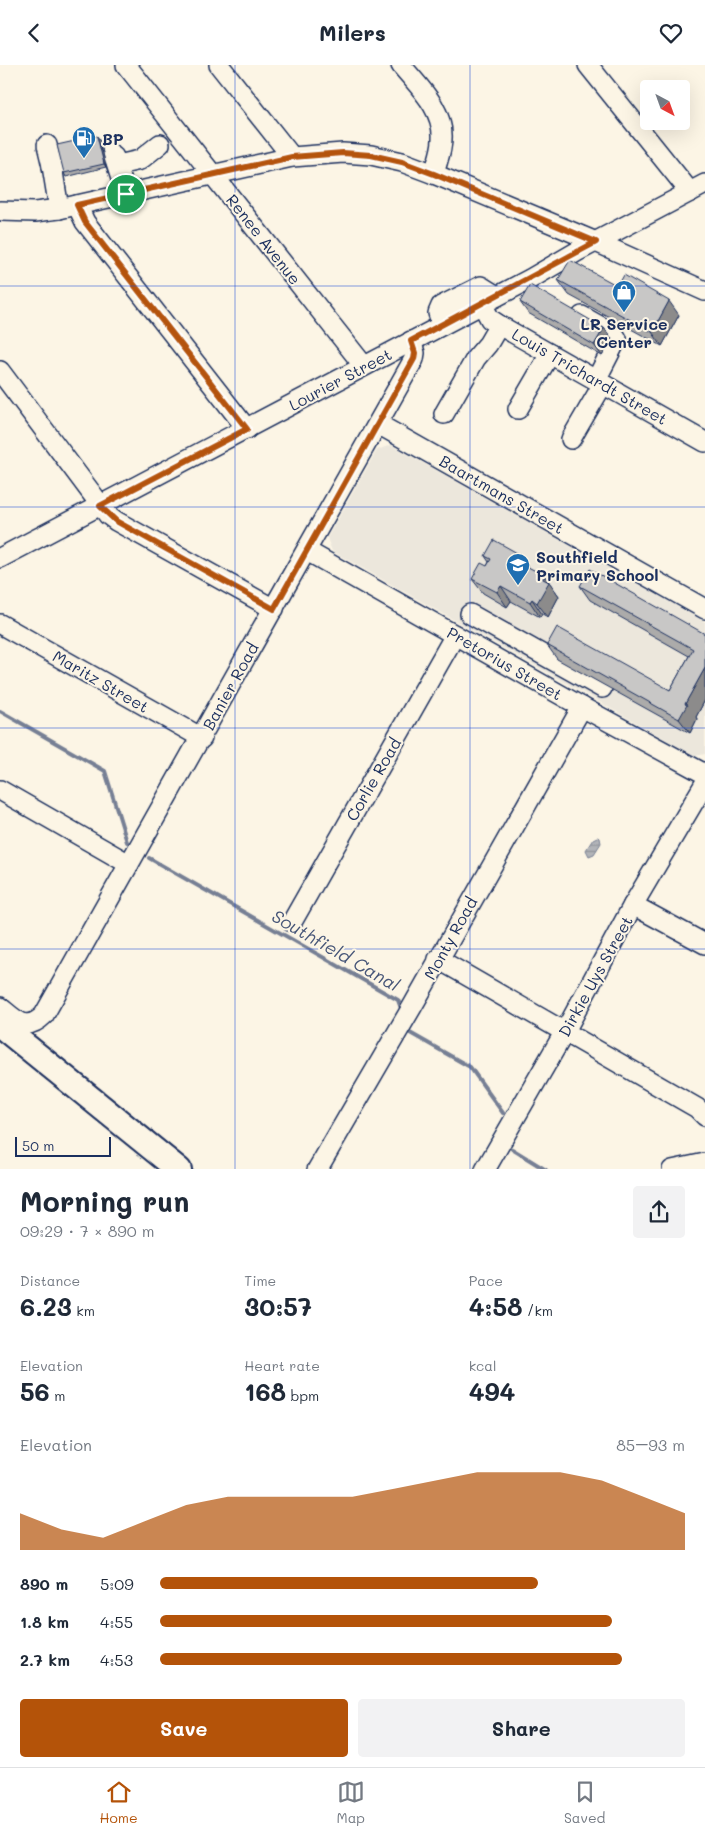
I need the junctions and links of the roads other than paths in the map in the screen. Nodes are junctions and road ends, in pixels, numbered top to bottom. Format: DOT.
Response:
graph roads {
  1 [pos="126,65"];
  2 [pos="219,65"];
  3 [pos="401,65"];
  4 [pos="588,65"];
  5 [pos="160,144"];
  6 [pos="47,145"];
  7 [pos="292,157"];
  8 [pos="214,174"];
  9 [pos="434,174"];
  10 [pos="697,188"];
  11 [pos="126,194"];
  12 [pos="68,207"];
  13 [pos="0,211"];
  14 [pos="596,242"];
  15 [pos="705,291"];
  16 [pos="490,300"];
  17 [pos="564,305"];
  18 [pos="499,325"];
  19 [pos="411,341"];
  20 [pos="550,353"];
  21 [pos="364,366"];
  22 [pos="0,371"];
  23 [pos="599,382"];
  24 [pos="518,409"];
  25 [pos="444,414"];
  26 [pos="378,424"];
  27 [pos="247,429"];
  28 [pos="571,439"];
  29 [pos="705,442"];
  30 [pos="100,506"];
  31 [pos="307,551"];
  32 [pos="0,558"];
  33 [pos="274,609"];
  34 [pos="705,609"];
  35 [pos="470,614"];
  36 [pos="0,624"];
  37 [pos="488,624"];
  38 [pos="455,635"];
  39 [pos="475,646"];
  40 [pos="602,688"];
  41 [pos="582,707"];
  42 [pos="202,738"];
  43 [pos="705,774"];
  44 [pos="705,783"];
  45 [pos="0,789"];
  46 [pos="134,855"];
  47 [pos="633,905"];
  48 [pos="292,922"];
  49 [pos="705,944"];
  50 [pos="438,959"];
  51 [pos="0,1007"];
  52 [pos="0,1025"];
  53 [pos="564,1033"];
  54 [pos="705,1116"];
  55 [pos="705,1163"];
  56 [pos="179,1169"];
  57 [pos="317,1169"];
  58 [pos="485,1169"];
  59 [pos="672,1169"];
  1 -- 8 [label="street, Renee Avenue"];
  2 -- 7 [label="street"];
  3 -- 9 [label="street"];
  4 -- 10 [label="street"];
  5 -- 11 [label="street"];
  6 -- 12 [label="street"];
  7 -- 8 [label="street"];
  7 -- 9 [label="street"];
  8 -- 11 [label="street"];
  8 -- 21 [label="street, Renee Avenue"];
  9 -- 14 [label="street"];
  10 -- 14 [label="street"];
  11 -- 12 [label="street"];
  12 -- 13 [label="street"];
  12 -- 27 [label="street"];
  14 -- 15 [label="street"];
  14 -- 16 [label="street"];
  16 -- 18 [label="street, Louis Trichardt Street"];
  16 -- 19 [label="street, Lourier Street"];
  17 -- 23 [label="street"];
  18 -- 20 [label="street, Louis Trichardt Street"];
  18 -- 25 [label="street"];
  19 -- 21 [label="street, Lourier Street"];
  19 -- 26 [label="street, Banier Road"];
  20 -- 23 [label="street, Louis Trichardt Street"];
  20 -- 24 [label="street"];
  21 -- 27 [label="street, Lourier Street"];
  22 -- 30 [label="street"];
  23 -- 28 [label="street"];
  23 -- 29 [label="street, Louis Trichardt Street"];
  26 -- 31 [label="street, Banier Road"];
  26 -- 34 [label="street, Baartmans Street"];
  27 -- 30 [label="street, Lourier Street"];
  30 -- 32 [label="street, Lourier Street"];
  30 -- 33 [label="street"];
  31 -- 33 [label="street, Banier Road"];
  31 -- 38 [label="street, Pretorius Street"];
  33 -- 42 [label="street, Banier Road"];
  35 -- 37 [label="street"];
  36 -- 42 [label="street, Maritz Street"];
  37 -- 39 [label="street"];
  37 -- 40 [label="street"];
  38 -- 39 [label="street, Pretorius Street"];
  38 -- 48 [label="street, Corlie Road"];
  39 -- 41 [label="street, Pretorius Street"];
  41 -- 43 [label="street, Pretorius Street"];
  41 -- 50 [label="street, Monty Road"];
  42 -- 46 [label="street, Banier Road"];
  44 -- 47 [label="street, Dirkie Uys Street"];
  45 -- 46 [label="street"];
  46 -- 51 [label="street, Banier Road"];
  47 -- 49 [label="street"];
  47 -- 53 [label="street, Dirkie Uys Street"];
  50 -- 53 [label="street"];
  50 -- 57 [label="street, Monty Road"];
  52 -- 56 [label="main road"];
  53 -- 54 [label="street"];
  53 -- 58 [label="street, Dirkie Uys Street"];
  55 -- 59 [label="street"];
}
